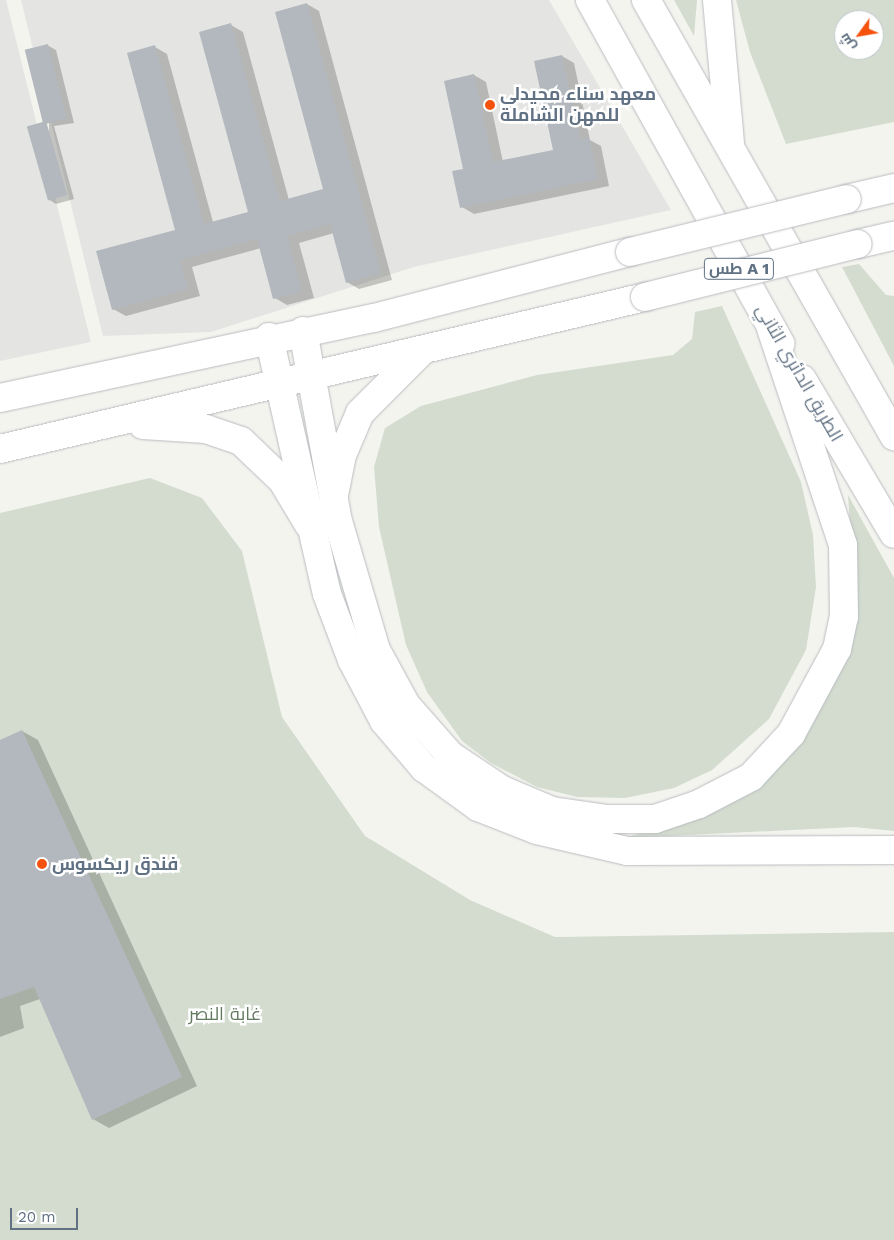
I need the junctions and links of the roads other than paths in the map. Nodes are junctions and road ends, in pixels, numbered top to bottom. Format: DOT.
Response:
graph roads {
  1 [pos="590,0"];
  2 [pos="646,0"];
  3 [pos="716,0"];
  4 [pos="731,154"];
  5 [pos="894,188"];
  6 [pos="894,236"];
  7 [pos="772,329"];
  8 [pos="303,331"];
  9 [pos="269,338"];
  10 [pos="422,352"];
  11 [pos="312,374"];
  12 [pos="276,383"];
  13 [pos="0,398"];
  14 [pos="112,424"];
  15 [pos="894,436"];
  16 [pos="0,449"];
  17 [pos="333,497"];
  18 [pos="309,525"];
  19 [pos="894,534"];
  20 [pos="894,850"];
  1 -- 7 [label="main road, الطريق الدائري الثاني / طس A 1"];
  2 -- 4 [label="main road, طس A 1"];
  3 -- 4 [label="main road"];
  4 -- 15 [label="main road, طس A 1"];
  5 -- 8 [label="main road, bridge"];
  6 -- 10 [label="main road, bridge"];
  7 -- 17 [label="main road"];
  7 -- 19 [label="main road, الطريق الدائري الثاني / طس A 1"];
  8 -- 9 [label="main road"];
  8 -- 11 [label="main road"];
  9 -- 12 [label="main road"];
  9 -- 13 [label="main road"];
  10 -- 11 [label="main road"];
  10 -- 17 [label="main road"];
  11 -- 12 [label="main road"];
  11 -- 17 [label="main road"];
  12 -- 14 [label="main road"];
  12 -- 18 [label="main road"];
  14 -- 16 [label="main road"];
  14 -- 18 [label="main road"];
  18 -- 20 [label="main road"];
}
